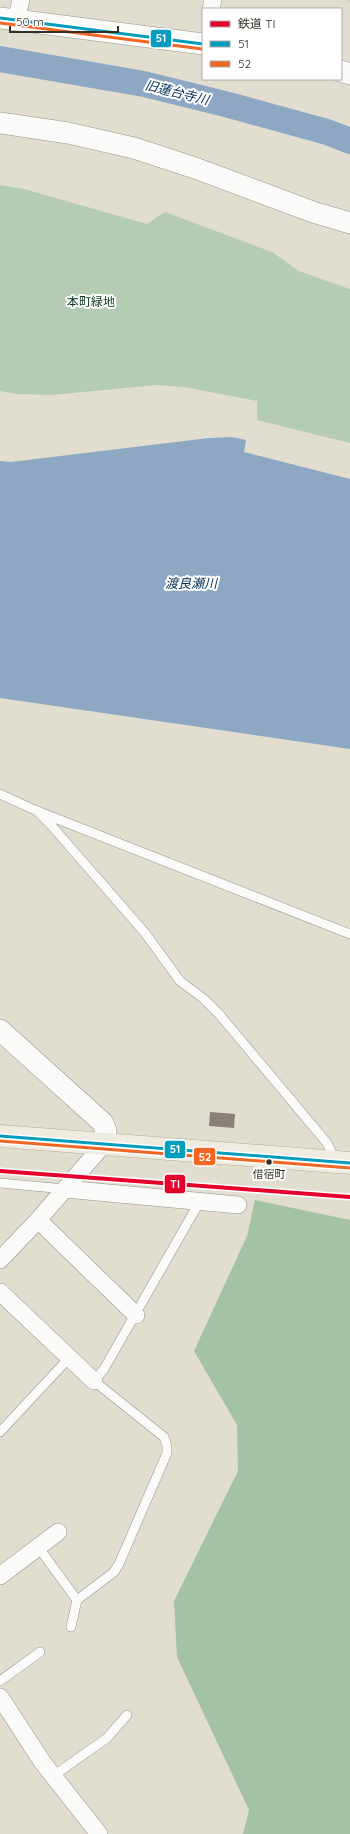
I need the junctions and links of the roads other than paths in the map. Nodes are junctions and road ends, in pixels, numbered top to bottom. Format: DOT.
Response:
graph roads {
  1 [pos="21,0"];
  2 [pos="8,19"];
  3 [pos="202,44"];
  4 [pos="0,123"];
  5 [pos="350,223"];
  6 [pos="0,794"];
  7 [pos="37,811"];
  8 [pos="350,934"];
  9 [pos="0,1031"];
  10 [pos="0,1136"];
  11 [pos="104,1144"];
  12 [pos="343,1163"];
  13 [pos="0,1184"];
  14 [pos="65,1189"];
  15 [pos="200,1201"];
  16 [pos="238,1205"];
  17 [pos="38,1220"];
  18 [pos="0,1260"];
  19 [pos="0,1292"];
  20 [pos="136,1315"];
  21 [pos="69,1358"];
  22 [pos="94,1381"];
  23 [pos="0,1432"];
  24 [pos="58,1532"];
  25 [pos="39,1548"];
  26 [pos="0,1576"];
  27 [pos="77,1600"];
  28 [pos="71,1627"];
  29 [pos="40,1652"];
  30 [pos="0,1681"];
  31 [pos="0,1696"];
  32 [pos="127,1714"];
  33 [pos="53,1776"];
  34 [pos="99,1834"];
  1 -- 2 [label="street"];
  2 -- 3 [label="street"];
  4 -- 5 [label="street"];
  6 -- 7 [label="lane"];
  7 -- 8 [label="lane"];
  7 -- 12 [label="lane"];
  9 -- 11 [label="street"];
  10 -- 11 [label="main road"];
  11 -- 12 [label="main road"];
  11 -- 14 [label="street"];
  13 -- 14 [label="lane"];
  14 -- 15 [label="street"];
  14 -- 17 [label="street"];
  15 -- 16 [label="street"];
  15 -- 20 [label="lane"];
  17 -- 18 [label="street"];
  17 -- 20 [label="street"];
  19 -- 21 [label="street"];
  20 -- 22 [label="lane"];
  21 -- 22 [label="street"];
  21 -- 23 [label="lane"];
  22 -- 27 [label="lane"];
  24 -- 25 [label="street"];
  25 -- 26 [label="street"];
  25 -- 27 [label="lane"];
  27 -- 28 [label="lane"];
  29 -- 30 [label="lane"];
  31 -- 33 [label="street"];
  32 -- 33 [label="lane"];
  33 -- 34 [label="street"];
}
